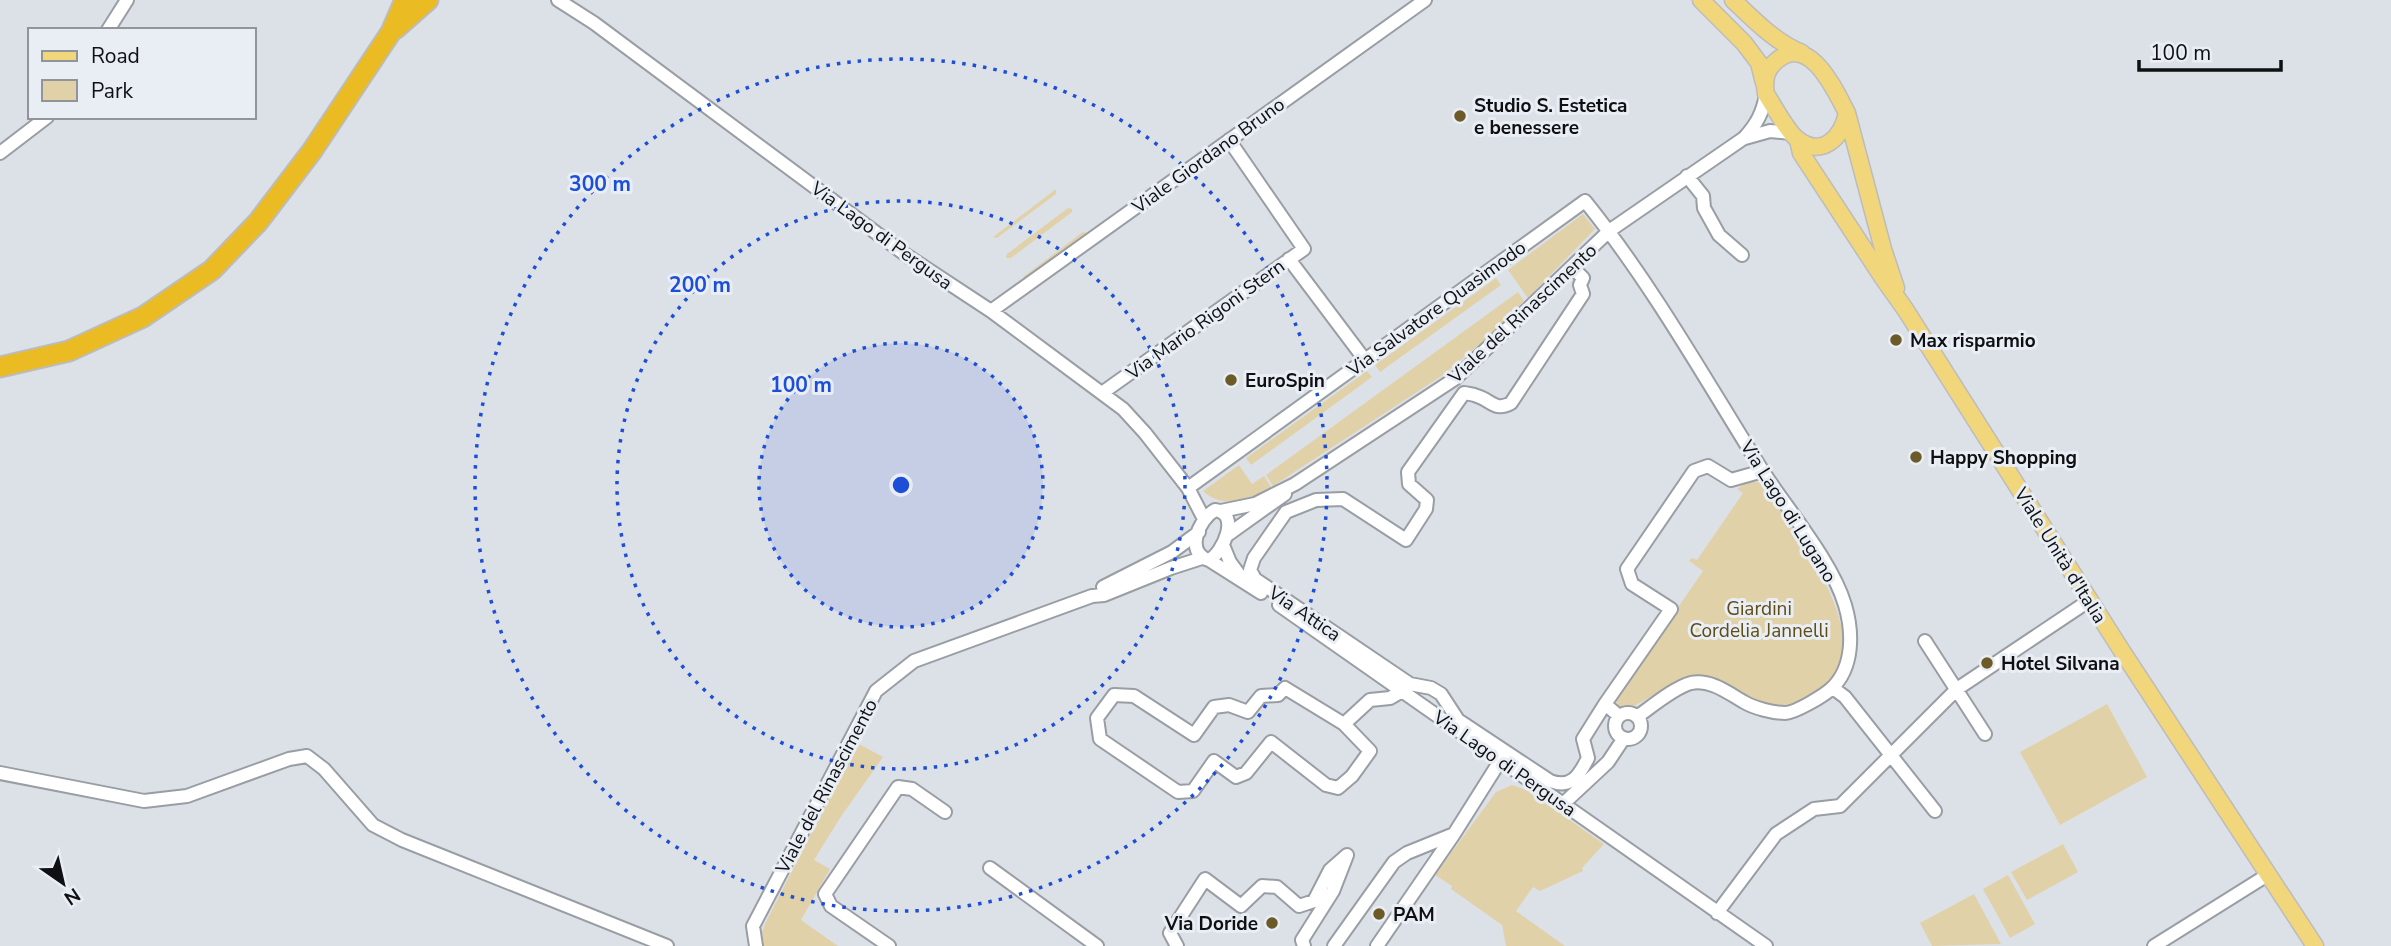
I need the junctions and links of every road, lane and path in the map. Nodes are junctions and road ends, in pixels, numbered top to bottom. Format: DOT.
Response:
graph roads {
  1 [pos="127,0"];
  2 [pos="405,0"];
  3 [pos="428,0"];
  4 [pos="558,0"];
  5 [pos="1425,0"];
  6 [pos="1701,0"];
  7 [pos="1733,0"];
  8 [pos="109,28"];
  9 [pos="391,32"];
  10 [pos="1804,54"];
  11 [pos="1765,89"];
  12 [pos="1847,113"];
  13 [pos="44,119"];
  14 [pos="1795,137"];
  15 [pos="1744,138"];
  16 [pos="1229,140"];
  17 [pos="0,153"];
  18 [pos="1687,176"];
  19 [pos="1609,231"];
  20 [pos="1742,255"];
  21 [pos="1289,259"];
  22 [pos="1573,268"];
  23 [pos="1902,304"];
  24 [pos="991,311"];
  25 [pos="1365,360"];
  26 [pos="0,366"];
  27 [pos="1102,393"];
  28 [pos="1763,471"];
  29 [pos="1295,484"];
  30 [pos="1188,488"];
  31 [pos="1218,510"];
  32 [pos="1204,519"];
  33 [pos="1199,532"];
  34 [pos="1224,540"];
  35 [pos="1205,559"];
  36 [pos="1243,580"];
  37 [pos="1092,596"];
  38 [pos="2090,600"];
  39 [pos="1925,640"];
  40 [pos="1833,688"];
  41 [pos="1957,689"];
  42 [pos="1402,691"];
  43 [pos="1441,694"];
  44 [pos="1605,704"];
  45 [pos="1428,710"];
  46 [pos="1619,716"];
  47 [pos="1637,717"];
  48 [pos="1344,724"];
  49 [pos="1985,734"];
  50 [pos="1624,738"];
  51 [pos="1891,755"];
  52 [pos="1500,761"];
  53 [pos="0,773"];
  54 [pos="1564,803"];
  55 [pos="1936,811"];
  56 [pos="945,812"];
  57 [pos="1454,834"];
  58 [pos="990,868"];
  59 [pos="2269,874"];
  60 [pos="1717,913"];
  61 [pos="667,946"];
  62 [pos="756,946"];
  63 [pos="889,946"];
  64 [pos="1097,946"];
  65 [pos="1177,946"];
  66 [pos="1304,946"];
  67 [pos="1334,946"];
  68 [pos="1377,946"];
  69 [pos="1766,946"];
  70 [pos="2154,946"];
  71 [pos="2315,946"];
  1 -- 8 [label="street"];
  2 -- 9 [label="highway"];
  3 -- 9 [label="highway"];
  4 -- 24 [label="street, Via Lago di Pergusa"];
  5 -- 16 [label="street, Viale Giordano Bruno"];
  6 -- 11 [label="main road, Viale Unità d'Italia"];
  7 -- 10 [label="main road, Viale Unità d'Italia"];
  9 -- 26 [label="highway"];
  10 -- 11 [label="main road"];
  10 -- 12 [label="main road, Viale Unità d'Italia"];
  11 -- 14 [label="main road, Viale Unità d'Italia"];
  11 -- 15 [label="street, Viale del Rinascimento"];
  12 -- 14 [label="main road"];
  12 -- 23 [label="main road, Viale Unità d'Italia"];
  13 -- 17 [label="street"];
  14 -- 15 [label="street, Viale del Rinascimento"];
  14 -- 23 [label="main road, Viale Unità d'Italia"];
  15 -- 18 [label="street, Viale del Rinascimento"];
  16 -- 21 [label="street, Via Mario Rigoni Stern"];
  16 -- 24 [label="street, Viale Giordano Bruno"];
  18 -- 19 [label="street, Viale del Rinascimento"];
  18 -- 20 [label="street"];
  19 -- 22 [label="street, Viale del Rinascimento"];
  19 -- 25 [label="street, Via Salvatore Quasìmodo"];
  19 -- 28 [label="street, Via Lago di Lugano"];
  21 -- 25 [label="street"];
  21 -- 27 [label="street, Via Mario Rigoni Stern"];
  22 -- 29 [label="street, Viale del Rinascimento"];
  22 -- 43 [label="street, Via Attica"];
  23 -- 38 [label="main road, Viale Unità d'Italia"];
  24 -- 27 [label="street, Via Lago di Pergusa"];
  25 -- 30 [label="street, Via Salvatore Quasìmodo"];
  27 -- 30 [label="street, Via Lago di Pergusa"];
  28 -- 40 [label="street, Via Lago di Lugano"];
  28 -- 44 [label="street"];
  29 -- 31 [label="street"];
  29 -- 34 [label="street"];
  30 -- 31 [label="street, Via Lago di Pergusa"];
  30 -- 32 [label="street, Via Lago di Pergusa"];
  31 -- 32 [label="street"];
  31 -- 34 [label="street"];
  32 -- 33 [label="street"];
  33 -- 35 [label="street"];
  33 -- 37 [label="street, Viale del Rinascimento"];
  34 -- 35 [label="street"];
  34 -- 36 [label="street"];
  35 -- 36 [label="street, Via Lago di Pergusa"];
  35 -- 37 [label="street, Viale del Rinascimento"];
  36 -- 42 [label="street, Via Lago di Pergusa"];
  37 -- 62 [label="street, Viale del Rinascimento"];
  38 -- 41 [label="street"];
  38 -- 59 [label="main road, Viale Unità d'Italia"];
  39 -- 41 [label="street"];
  40 -- 47 [label="street"];
  40 -- 51 [label="street"];
  41 -- 49 [label="street"];
  41 -- 51 [label="street"];
  42 -- 45 [label="street, Via Lago di Pergusa"];
  42 -- 48 [label="street"];
  43 -- 44 [label="street"];
  43 -- 45 [label="street"];
  44 -- 46 [label="street"];
  45 -- 52 [label="street, Via Lago di Pergusa"];
  46 -- 47 [label="street"];
  46 -- 50 [label="street"];
  47 -- 50 [label="street"];
  48 -- 48 [label="street"];
  50 -- 54 [label="street"];
  51 -- 55 [label="street"];
  51 -- 60 [label="street"];
  52 -- 54 [label="street, Via Lago di Pergusa"];
  52 -- 57 [label="street"];
  53 -- 61 [label="street"];
  54 -- 60 [label="street, Via Lago di Pergusa"];
  56 -- 63 [label="street"];
  57 -- 67 [label="street"];
  57 -- 68 [label="street"];
  58 -- 64 [label="street"];
  59 -- 70 [label="street"];
  59 -- 71 [label="main road, Viale Unità d'Italia"];
  60 -- 69 [label="street, Via Lago di Pergusa"];
  65 -- 66 [label="street"];
}
